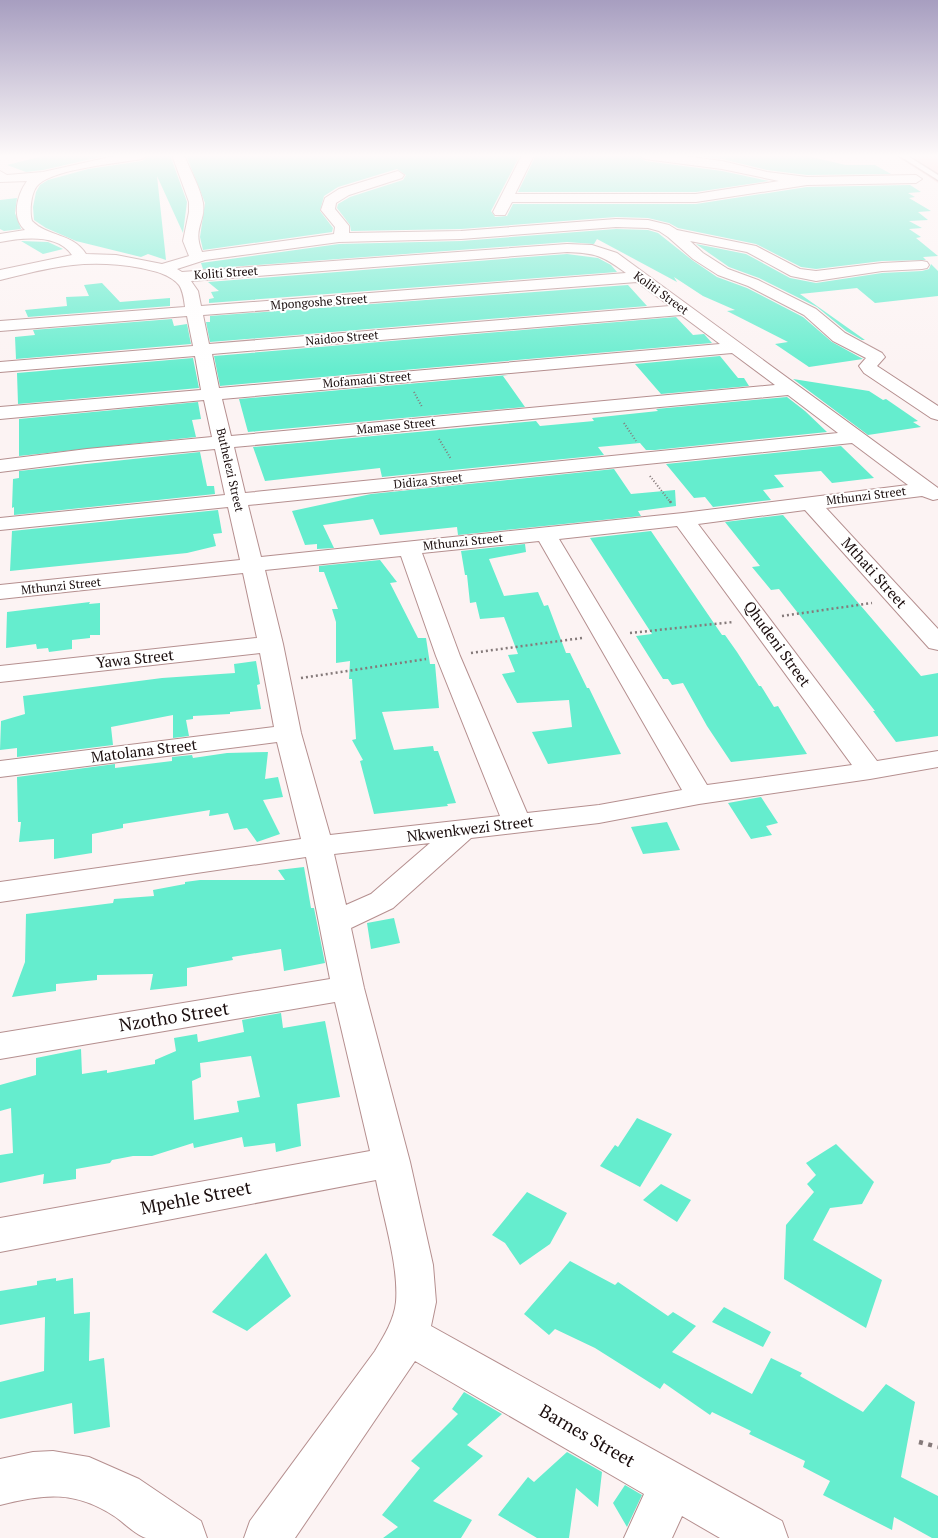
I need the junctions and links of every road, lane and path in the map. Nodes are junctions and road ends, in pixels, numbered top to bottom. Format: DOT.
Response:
graph roads {
  1 [pos="31,227"];
  2 [pos="192,227"];
  3 [pos="342,227"];
  4 [pos="491,227"];
  5 [pos="575,227"];
  6 [pos="658,227"];
  7 [pos="488,233"];
  8 [pos="40,234"];
  9 [pos="674,234"];
  10 [pos="0,238"];
  11 [pos="339,238"];
  12 [pos="81,258"];
  13 [pos="197,258"];
  14 [pos="922,264"];
  15 [pos="172,273"];
  16 [pos="0,274"];
  17 [pos="638,276"];
  18 [pos="684,310"];
  19 [pos="196,311"];
  20 [pos="0,326"];
  21 [pos="734,348"];
  22 [pos="203,350"];
  23 [pos="0,367"];
  24 [pos="791,389"];
  25 [pos="211,393"];
  26 [pos="613,406"];
  27 [pos="0,413"];
  28 [pos="938,414"];
  29 [pos="855,437"];
  30 [pos="223,443"];
  31 [pos="643,459"];
  32 [pos="0,466"];
  33 [pos="932,493"];
  34 [pos="237,500"];
  35 [pos="810,503"];
  36 [pos="683,519"];
  37 [pos="0,524"];
  38 [pos="545,534"];
  39 [pos="409,548"];
  40 [pos="252,564"];
  41 [pos="0,592"];
  42 [pos="938,643"];
  43 [pos="271,644"];
  44 [pos="0,674"];
  45 [pos="288,733"];
  46 [pos="938,759"];
  47 [pos="0,770"];
  48 [pos="870,771"];
  49 [pos="699,795"];
  50 [pos="517,823"];
  51 [pos="462,830"];
  52 [pos="318,846"];
  53 [pos="0,892"];
  54 [pos="335,924"];
  55 [pos="348,988"];
  56 [pos="0,1046"];
  57 [pos="391,1162"];
  58 [pos="0,1235"];
  59 [pos="408,1335"];
  60 [pos="919,1442"];
  61 [pos="938,1447"];
  62 [pos="0,1482"];
  63 [pos="673,1486"];
  64 [pos="184,1538"];
  65 [pos="267,1538"];
  66 [pos="647,1538"];
  67 [pos="765,1538"];
  1 -- 8 [label="street"];
  2 -- 13 [label="street"];
  3 -- 11 [label="street"];
  4 -- 7 [label="street"];
  5 -- 7 [label="street"];
  6 -- 9 [label="street"];
  7 -- 11 [label="street"];
  8 -- 10 [label="street"];
  8 -- 12 [label="street"];
  9 -- 14 [label="street"];
  9 -- 28 [label="street"];
  11 -- 13 [label="street"];
  12 -- 15 [label="street"];
  12 -- 16 [label="street"];
  13 -- 15 [label="street"];
  15 -- 17 [label="street, Koliti Street"];
  15 -- 19 [label="street, Buthelezi Street"];
  17 -- 18 [label="street, Koliti Street"];
  17 -- 19 [label="street, Mpongoshe Street"];
  18 -- 21 [label="street, Koliti Street"];
  18 -- 22 [label="street, Naidoo Street"];
  19 -- 20 [label="street, Mpongoshe Street"];
  19 -- 22 [label="street, Buthelezi Street"];
  21 -- 24 [label="street, Koliti Street"];
  21 -- 25 [label="street, Mofamadi Street"];
  22 -- 23 [label="street, Naidoo Street"];
  22 -- 25 [label="street, Buthelezi Street"];
  24 -- 26 [label="street, Mamase Street"];
  24 -- 29 [label="street, Koliti Street"];
  25 -- 27 [label="street, Mofamadi Street"];
  25 -- 30 [label="street, Buthelezi Street"];
  26 -- 30 [label="street, Mamase Street"];
  26 -- 31 [label="path"];
  29 -- 31 [label="street, Didiza Street"];
  29 -- 33 [label="street, Koliti Street"];
  30 -- 32 [label="street, Mamase Street"];
  30 -- 34 [label="street, Buthelezi Street"];
  31 -- 34 [label="street, Didiza Street"];
  31 -- 36 [label="path"];
  33 -- 35 [label="street, Mthunzi Street"];
  34 -- 37 [label="street, Didiza Street"];
  34 -- 40 [label="street, Buthelezi Street"];
  35 -- 36 [label="street, Mthunzi Street"];
  35 -- 42 [label="street, Mthati Street"];
  36 -- 38 [label="street, Mthunzi Street"];
  36 -- 48 [label="street, Qhudeni Street"];
  38 -- 39 [label="street, Mthunzi Street"];
  38 -- 49 [label="street"];
  39 -- 40 [label="street, Mthunzi Street"];
  39 -- 50 [label="street"];
  40 -- 41 [label="street, Mthunzi Street"];
  40 -- 43 [label="street, Buthelezi Street"];
  43 -- 44 [label="street, Yawa Street"];
  43 -- 45 [label="street, Buthelezi Street"];
  45 -- 47 [label="street, Matolana Street"];
  45 -- 52 [label="street, Buthelezi Street"];
  46 -- 48 [label="street, Nkwenkwezi Street"];
  48 -- 49 [label="street, Nkwenkwezi Street"];
  49 -- 50 [label="street, Nkwenkwezi Street"];
  50 -- 51 [label="street, Nkwenkwezi Street"];
  51 -- 52 [label="street, Nkwenkwezi Street"];
  51 -- 54 [label="street"];
  52 -- 53 [label="street, Nkwenkwezi Street"];
  52 -- 54 [label="street, Buthelezi Street"];
  54 -- 55 [label="street, Buthelezi Street"];
  55 -- 56 [label="street, Nzotho Street"];
  55 -- 57 [label="street, Buthelezi Street"];
  57 -- 58 [label="street, Mpehle Street"];
  57 -- 59 [label="street, Buthelezi Street"];
  59 -- 63 [label="street, Barnes Street"];
  59 -- 65 [label="street, Buthelezi Street"];
  60 -- 61 [label="path"];
  62 -- 64 [label="street"];
  63 -- 66 [label="street"];
  63 -- 67 [label="street, Barnes Street"];
}
